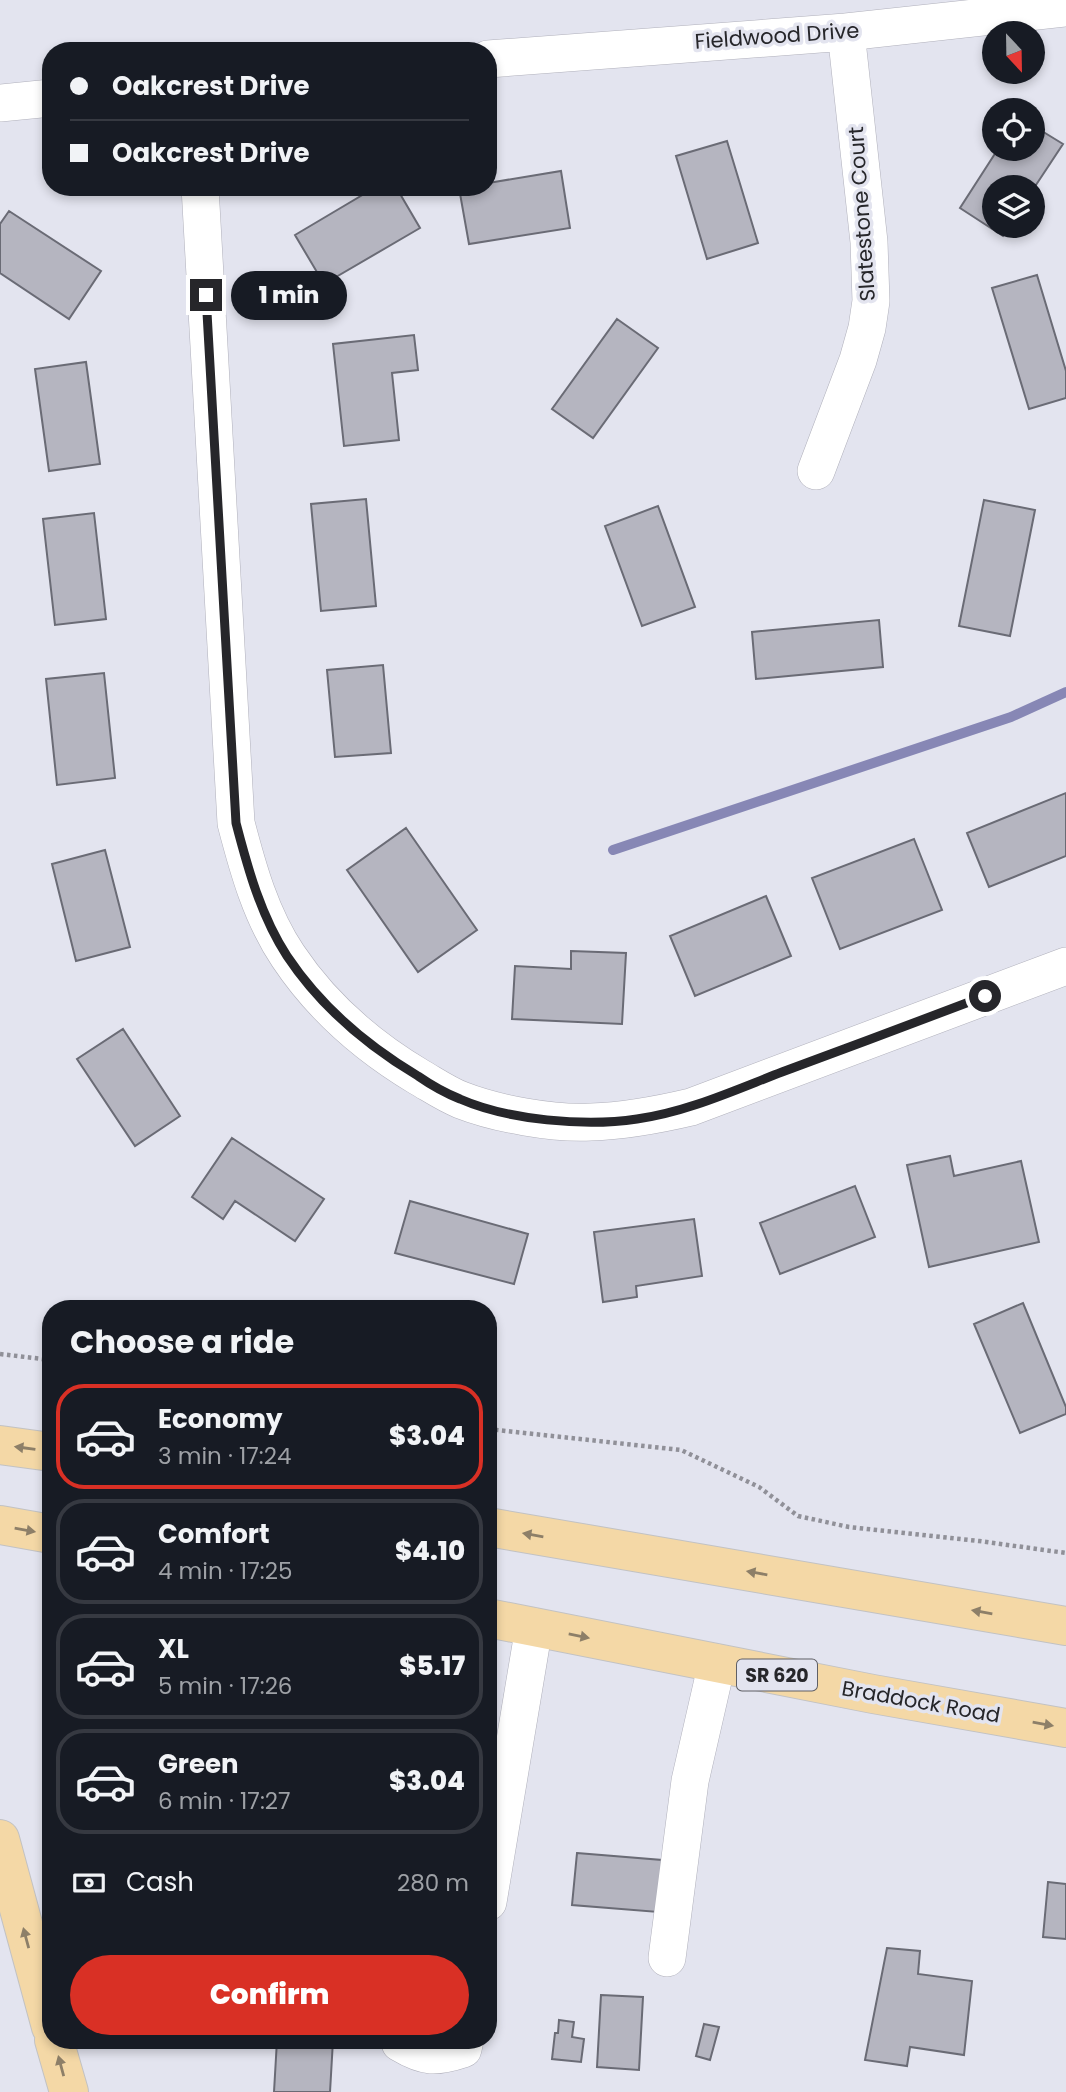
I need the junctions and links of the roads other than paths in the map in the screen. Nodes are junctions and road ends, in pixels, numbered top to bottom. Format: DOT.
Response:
graph roads {
  1 [pos="1066,8"];
  2 [pos="846,32"];
  3 [pos="497,58"];
  4 [pos="42,99"];
  5 [pos="0,103"];
  6 [pos="200,196"];
  7 [pos="816,471"];
  8 [pos="1066,966"];
  9 [pos="0,1445"];
  10 [pos="42,1451"];
  11 [pos="0,1525"];
  12 [pos="497,1529"];
  13 [pos="42,1532"];
  14 [pos="497,1620"];
  15 [pos="1066,1626"];
  16 [pos="534,1627"];
  17 [pos="717,1663"];
  18 [pos="1066,1728"];
  19 [pos="0,1839"];
  20 [pos="497,1848"];
  21 [pos="667,1958"];
  22 [pos="42,1994"];
  23 [pos="57,2049"];
  24 [pos="410,2049"];
  25 [pos="463,2049"];
  26 [pos="69,2092"];
  1 -- 2 [label="street, Fieldwood Drive"];
  2 -- 3 [label="street, Fieldwood Drive"];
  2 -- 7 [label="street, Slatestone Court"];
  4 -- 5 [label="street"];
  6 -- 8 [label="street"];
  10 -- 9 [label="main road, one-way"];
  11 -- 13 [label="main road, one-way"];
  15 -- 12 [label="main road, one-way"];
  14 -- 16 [label="main road, Braddock Road / SR 620"];
  16 -- 17 [label="main road, Braddock Road / SR 620, one-way"];
  16 -- 20 [label="street"];
  17 -- 18 [label="main road, Braddock Road / SR 620, one-way"];
  17 -- 21 [label="street"];
  22 -- 19 [label="main road, one-way"];
  26 -- 23 [label="main road, one-way"];
  24 -- 25 [label="street"];
}
